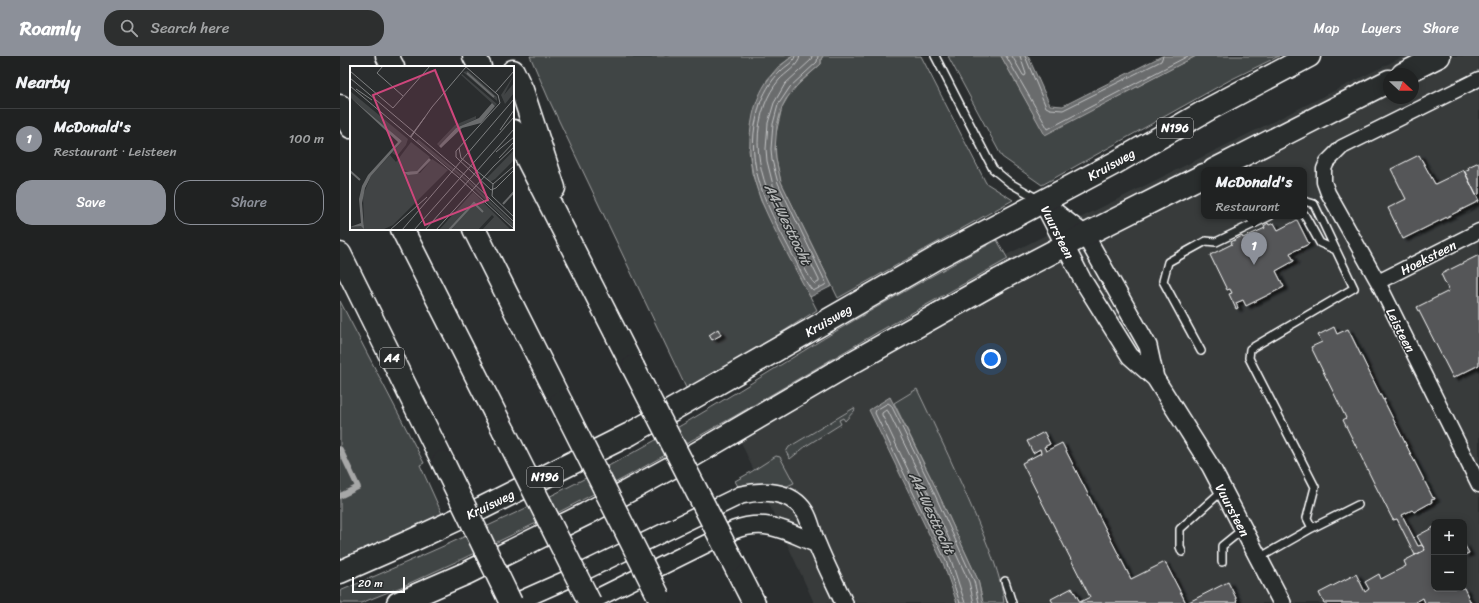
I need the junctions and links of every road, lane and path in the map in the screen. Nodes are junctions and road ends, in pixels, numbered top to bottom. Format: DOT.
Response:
graph roads {
  1 [pos="387,56"];
  2 [pos="474,56"];
  3 [pos="506,56"];
  4 [pos="935,56"];
  5 [pos="1309,56"];
  6 [pos="1417,56"];
  7 [pos="1439,56"];
  8 [pos="392,66"];
  9 [pos="479,66"];
  10 [pos="511,66"];
  11 [pos="1400,68"];
  12 [pos="1415,68"];
  13 [pos="514,73"];
  14 [pos="1479,79"];
  15 [pos="1380,85"];
  16 [pos="340,106"];
  17 [pos="350,125"];
  18 [pos="514,133"];
  19 [pos="1220,167"];
  20 [pos="1201,177"];
  21 [pos="1042,201"];
  22 [pos="1307,202"];
  23 [pos="1264,219"];
  24 [pos="1307,219"];
  25 [pos="403,230"];
  26 [pos="475,230"];
  27 [pos="1479,231"];
  28 [pos="1085,235"];
  29 [pos="1064,246"];
  30 [pos="1336,250"];
  31 [pos="340,254"];
  32 [pos="577,256"];
  33 [pos="1378,282"];
  34 [pos="1201,351"];
  35 [pos="1155,378"];
  36 [pos="1479,485"];
  37 [pos="1222,490"];
  38 [pos="1358,505"];
  39 [pos="1243,528"];
  40 [pos="1312,528"];
  41 [pos="817,544"];
  42 [pos="1182,552"];
  43 [pos="1259,558"];
  44 [pos="1222,562"];
  45 [pos="340,572"];
  46 [pos="1005,581"];
  47 [pos="660,600"];
  48 [pos="398,603"];
  49 [pos="512,603"];
  50 [pos="587,603"];
  51 [pos="590,603"];
  52 [pos="754,603"];
  53 [pos="844,603"];
  54 [pos="1012,603"];
  55 [pos="1282,603"];
  1 -- 8 [label="highway"];
  2 -- 9 [label="highway"];
  3 -- 10 [label="highway"];
  4 -- 21 [label="lane"];
  5 -- 21 [label="highway, Kruisweg / N196"];
  6 -- 11 [label="highway"];
  7 -- 12 [label="highway"];
  13 -- 32 [label="highway"];
  14 -- 33 [label="street, Leisteen"];
  15 -- 19 [label="highway"];
  16 -- 17 [label="highway"];
  18 -- 32 [label="highway"];
  20 -- 28 [label="highway"];
  21 -- 28 [label="street, Vuursteen"];
  21 -- 29 [label="street, Vuursteen"];
  21 -- 45 [label="highway, Kruisweg / N196"];
  22 -- 30 [label="lane"];
  23 -- 34 [label="lane"];
  24 -- 30 [label="lane"];
  25 -- 51 [label="highway, bridge"];
  26 -- 47 [label="highway, bridge"];
  27 -- 33 [label="street, Hoeksteen"];
  28 -- 29 [label="highway"];
  28 -- 35 [label="street, Vuursteen"];
  29 -- 35 [label="street, Vuursteen"];
  29 -- 48 [label="highway"];
  30 -- 40 [label="lane"];
  31 -- 49 [label="highway, A4, bridge"];
  32 -- 52 [label="highway, bridge"];
  33 -- 36 [label="street, Leisteen"];
  35 -- 37 [label="street, Vuursteen"];
  37 -- 39 [label="street, Vuursteen"];
  37 -- 42 [label="lane"];
  38 -- 40 [label="lane"];
  39 -- 43 [label="street, Vuursteen"];
  39 -- 44 [label="lane"];
  40 -- 43 [label="lane"];
  41 -- 49 [label="street"];
  41 -- 50 [label="street"];
  41 -- 53 [label="street"];
  43 -- 55 [label="street, Vuursteen"];
  46 -- 54 [label="lane"];
}
